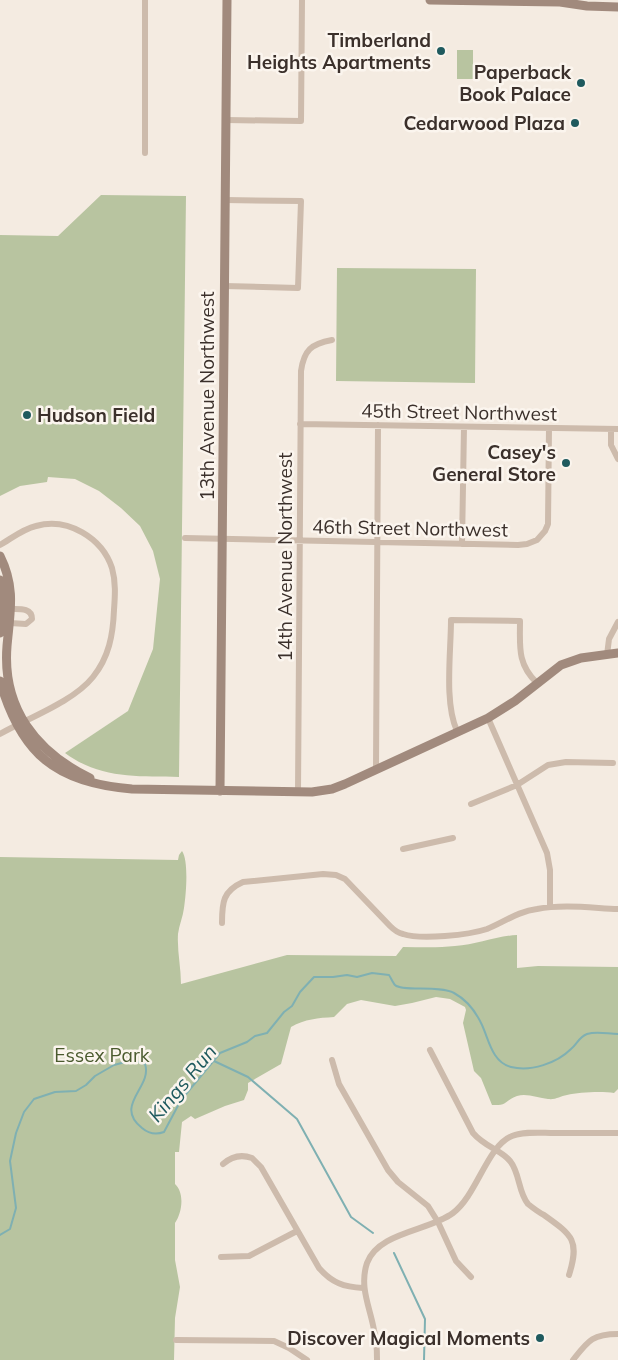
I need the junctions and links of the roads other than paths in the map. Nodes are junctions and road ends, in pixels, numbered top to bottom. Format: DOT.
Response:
graph roads {
  1 [pos="145,0"];
  2 [pos="227,0"];
  3 [pos="302,0"];
  4 [pos="430,0"];
  5 [pos="465,0"];
  6 [pos="570,0"];
  7 [pos="555,1"];
  8 [pos="618,7"];
  9 [pos="226,120"];
  10 [pos="144,152"];
  11 [pos="225,200"];
  12 [pos="224,286"];
  13 [pos="332,340"];
  14 [pos="300,424"];
  15 [pos="378,425"];
  16 [pos="464,427"];
  17 [pos="549,428"];
  18 [pos="614,429"];
  19 [pos="618,459"];
  20 [pos="186,538"];
  21 [pos="223,539"];
  22 [pos="300,540"];
  23 [pos="377,542"];
  24 [pos="462,544"];
  25 [pos="0,545"];
  26 [pos="0,556"];
  27 [pos="0,580"];
  28 [pos="12,609"];
  29 [pos="618,622"];
  30 [pos="10,623"];
  31 [pos="0,633"];
  32 [pos="4,647"];
  33 [pos="618,653"];
  34 [pos="607,655"];
  35 [pos="618,659"];
  36 [pos="0,681"];
  37 [pos="537,683"];
  38 [pos="488,718"];
  39 [pos="20,723"];
  40 [pos="457,731"];
  41 [pos="0,734"];
  42 [pos="613,763"];
  43 [pos="376,769"];
  44 [pos="517,785"];
  45 [pos="220,791"];
  46 [pos="298,792"];
  47 [pos="471,804"];
  48 [pos="454,838"];
  49 [pos="403,848"];
  50 [pos="550,908"];
  51 [pos="618,909"];
  52 [pos="222,922"];
  53 [pos="430,1050"];
  54 [pos="332,1060"];
  55 [pos="618,1133"];
  56 [pos="496,1151"];
  57 [pos="223,1164"];
  58 [pos="438,1222"];
  59 [pos="297,1231"];
  60 [pos="221,1257"];
  61 [pos="569,1275"];
  62 [pos="470,1277"];
  63 [pos="363,1288"];
  64 [pos="618,1334"];
  65 [pos="176,1340"];
  66 [pos="306,1360"];
  67 [pos="376,1360"];
  68 [pos="573,1360"];
  1 -- 10 [label="street"];
  2 -- 9 [label="street, 13th Avenue Northwest"];
  3 -- 9 [label="street"];
  4 -- 5 [label="street"];
  5 -- 7 [label="street"];
  6 -- 7 [label="street"];
  7 -- 8 [label="street"];
  9 -- 11 [label="street, 13th Avenue Northwest"];
  11 -- 12 [label="street, 13th Avenue Northwest"];
  11 -- 12 [label="street"];
  12 -- 21 [label="street, 13th Avenue Northwest"];
  13 -- 14 [label="street, 14th Avenue Northwest"];
  14 -- 15 [label="street, 45th Street Northwest"];
  14 -- 22 [label="street, 14th Avenue Northwest"];
  15 -- 16 [label="street, 45th Street Northwest"];
  15 -- 23 [label="street"];
  16 -- 17 [label="street, 45th Street Northwest"];
  16 -- 24 [label="street"];
  17 -- 18 [label="street, 45th Street Northwest"];
  17 -- 24 [label="street, 46th Street Northwest"];
  18 -- 19 [label="street"];
  20 -- 21 [label="street, 46th Street Northwest"];
  21 -- 22 [label="street, 46th Street Northwest"];
  21 -- 45 [label="street, 13th Avenue Northwest"];
  22 -- 23 [label="street, 46th Street Northwest"];
  22 -- 46 [label="street, 14th Avenue Northwest"];
  23 -- 24 [label="street, 46th Street Northwest"];
  23 -- 43 [label="street"];
  25 -- 39 [label="street"];
  26 -- 28 [label="street"];
  27 -- 31 [label="street"];
  28 -- 30 [label="street"];
  28 -- 30 [label="street"];
  29 -- 34 [label="street"];
  30 -- 32 [label="street"];
  32 -- 39 [label="street"];
  33 -- 34 [label="street"];
  34 -- 35 [label="street"];
  34 -- 37 [label="street"];
  36 -- 39 [label="street"];
  37 -- 38 [label="street"];
  37 -- 40 [label="street"];
  38 -- 40 [label="street"];
  38 -- 44 [label="street"];
  39 -- 41 [label="street"];
  39 -- 45 [label="street"];
  40 -- 43 [label="street"];
  42 -- 44 [label="street"];
  43 -- 46 [label="street"];
  44 -- 47 [label="street"];
  44 -- 50 [label="street"];
  45 -- 46 [label="street"];
  48 -- 49 [label="street"];
  50 -- 51 [label="street"];
  50 -- 52 [label="street"];
  53 -- 56 [label="street"];
  54 -- 58 [label="street"];
  55 -- 56 [label="street"];
  56 -- 58 [label="street"];
  56 -- 61 [label="street"];
  57 -- 59 [label="street"];
  58 -- 62 [label="street"];
  58 -- 63 [label="street"];
  59 -- 60 [label="street"];
  59 -- 63 [label="street"];
  63 -- 67 [label="street"];
  64 -- 68 [label="street"];
  65 -- 66 [label="street"];
}
